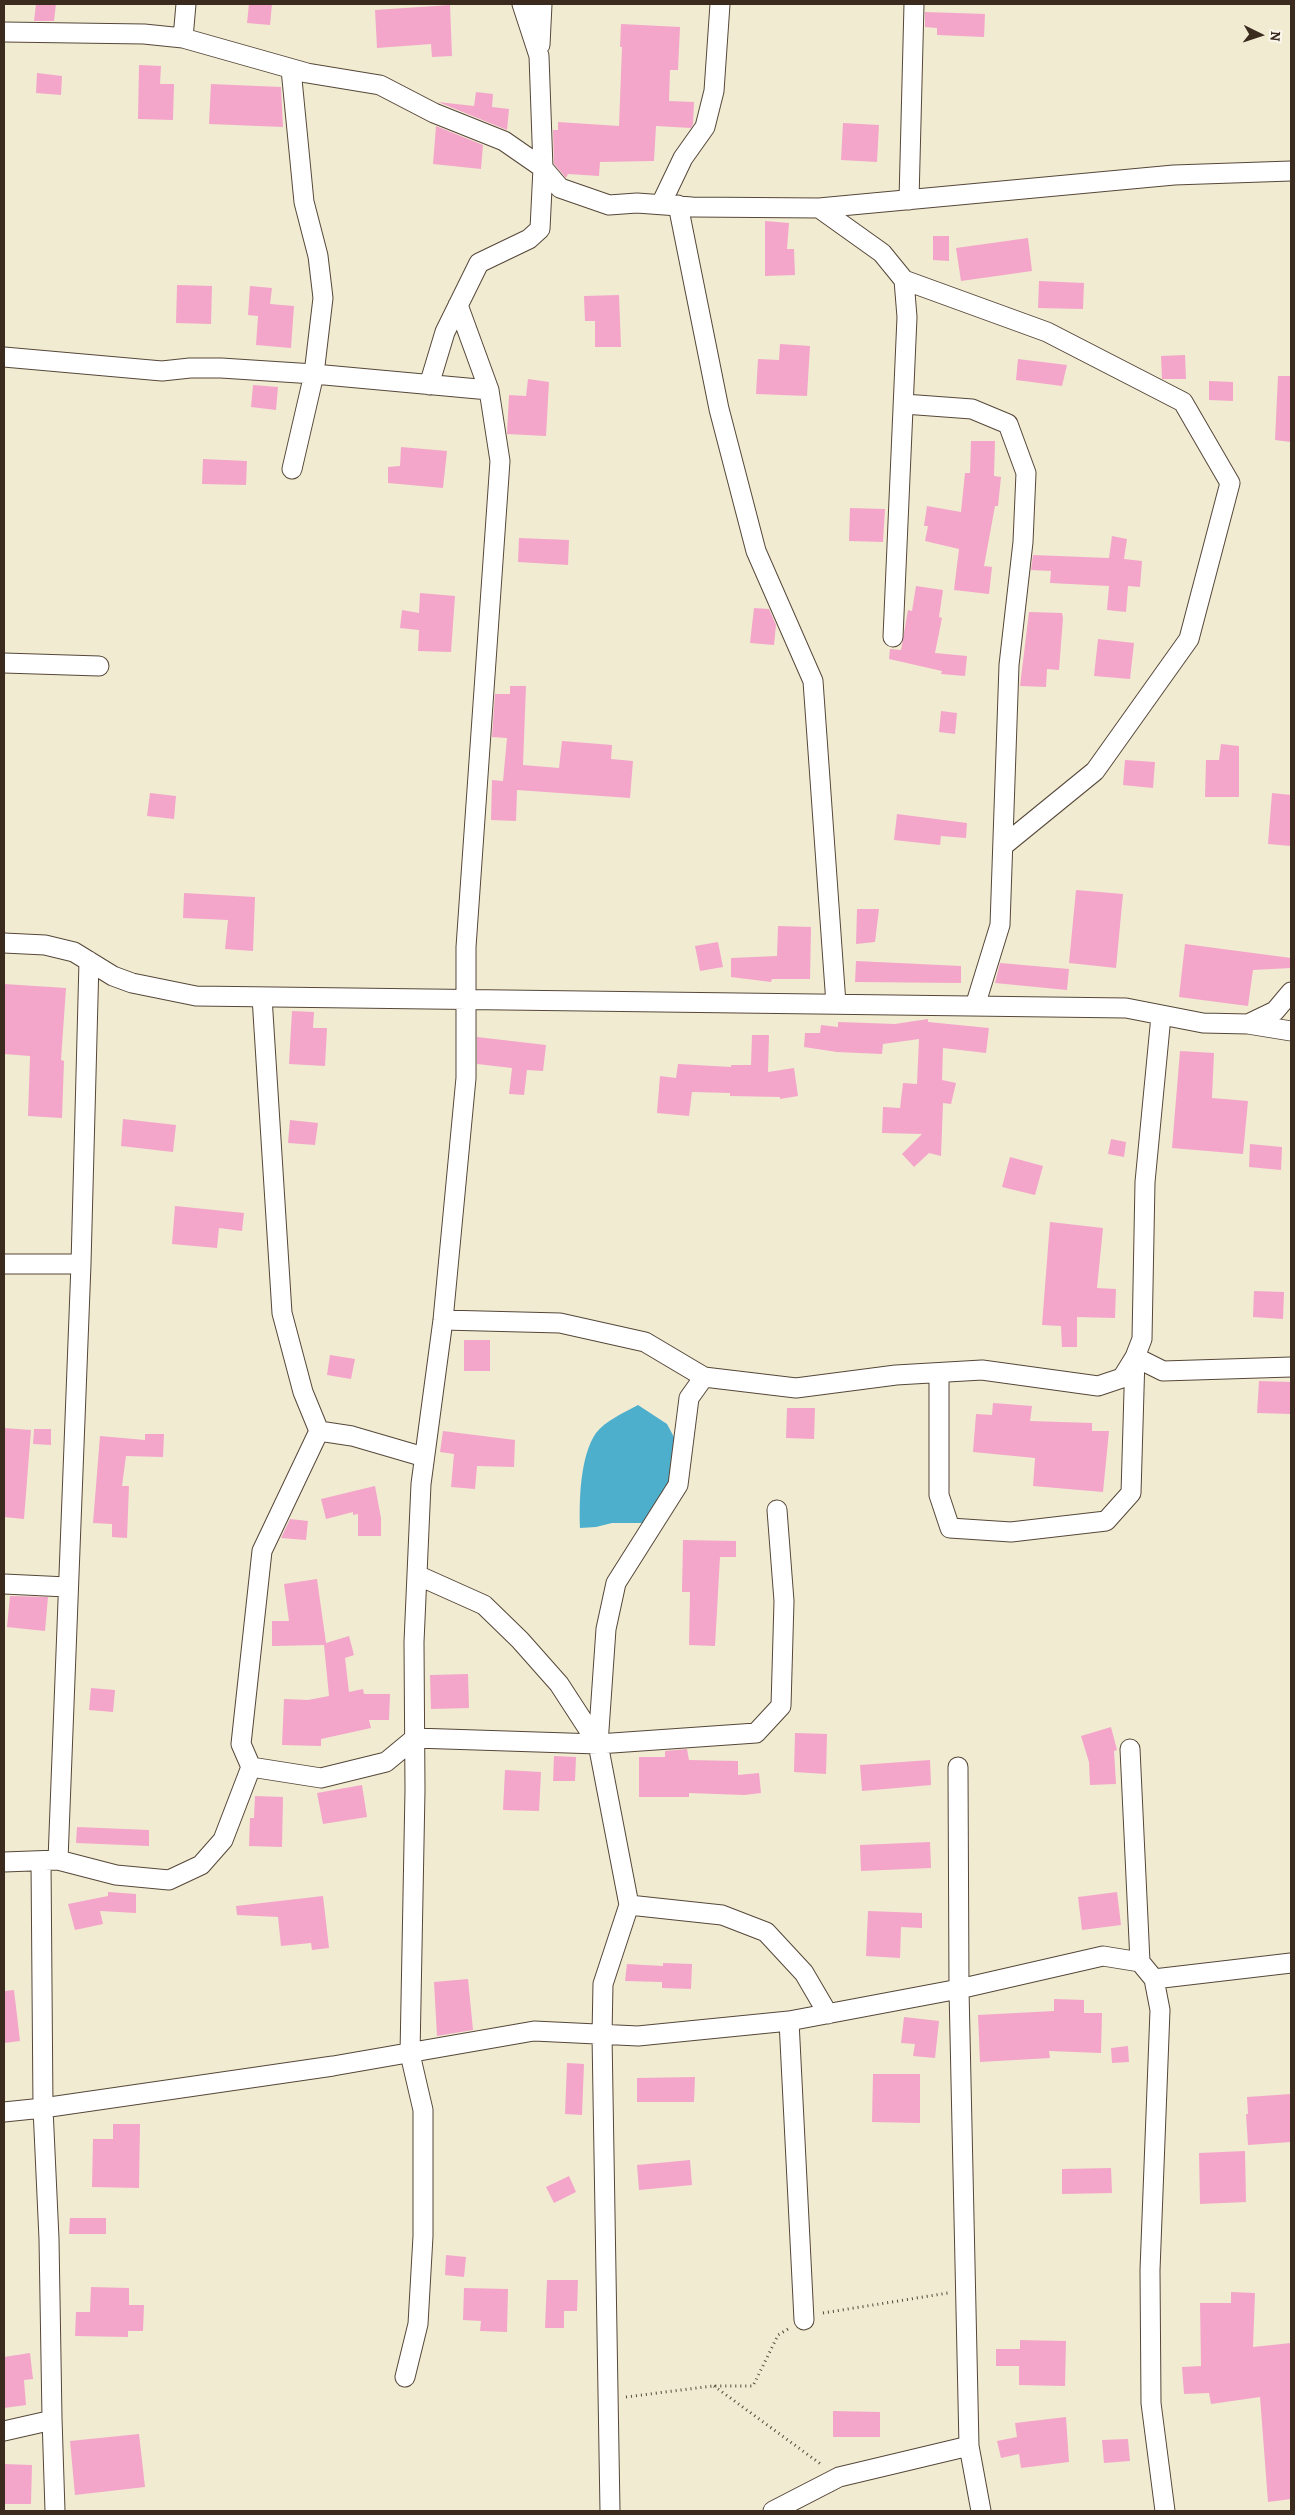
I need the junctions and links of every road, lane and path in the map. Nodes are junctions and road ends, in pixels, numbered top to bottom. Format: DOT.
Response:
graph roads {
  1 [pos="186,4"];
  2 [pos="522,4"];
  3 [pos="542,4"];
  4 [pos="720,4"];
  5 [pos="914,4"];
  6 [pos="4,32"];
  7 [pos="183,38"];
  8 [pos="539,56"];
  9 [pos="291,69"];
  10 [pos="543,168"];
  11 [pos="1291,171"];
  12 [pos="909,200"];
  13 [pos="670,205"];
  14 [pos="819,208"];
  15 [pos="904,280"];
  16 [pos="458,305"];
  17 [pos="4,357"];
  18 [pos="314,374"];
  19 [pos="428,385"];
  20 [pos="489,390"];
  21 [pos="904,404"];
  22 [pos="292,469"];
  23 [pos="893,637"];
  24 [pos="4,663"];
  25 [pos="99,666"];
  26 [pos="1003,846"];
  27 [pos="4,943"];
  28 [pos="89,961"];
  29 [pos="1291,992"];
  30 [pos="262,997"];
  31 [pos="466,1000"];
  32 [pos="836,1004"];
  33 [pos="976,1006"];
  34 [pos="1161,1016"];
  35 [pos="1248,1024"];
  36 [pos="1291,1031"];
  37 [pos="4,1264"];
  38 [pos="81,1264"];
  39 [pos="443,1320"];
  40 [pos="1135,1357"];
  41 [pos="1291,1367"];
  42 [pos="939,1372"];
  43 [pos="704,1377"];
  44 [pos="320,1431"];
  45 [pos="424,1457"];
  46 [pos="777,1510"];
  47 [pos="417,1575"];
  48 [pos="4,1584"];
  49 [pos="67,1587"];
  50 [pos="415,1738"];
  51 [pos="598,1744"];
  52 [pos="1130,1749"];
  53 [pos="251,1767"];
  54 [pos="958,1767"];
  55 [pos="50,1861"];
  56 [pos="4,1862"];
  57 [pos="629,1906"];
  58 [pos="1140,1962"];
  59 [pos="1291,1962"];
  60 [pos="1154,1979"];
  61 [pos="959,1989"];
  62 [pos="828,2014"];
  63 [pos="789,2021"];
  64 [pos="602,2035"];
  65 [pos="410,2054"];
  66 [pos="43,2108"];
  67 [pos="4,2112"];
  68 [pos="966,2290"];
  69 [pos="804,2320"];
  70 [pos="405,2377"];
  71 [pos="713,2386"];
  72 [pos="608,2399"];
  73 [pos="52,2418"];
  74 [pos="4,2431"];
  75 [pos="969,2446"];
  76 [pos="839,2477"];
  77 [pos="55,2511"];
  78 [pos="610,2511"];
  79 [pos="773,2511"];
  80 [pos="981,2511"];
  81 [pos="1166,2511"];
  1 -- 7 [label="street"];
  2 -- 8 [label="street"];
  3 -- 8 [label="street"];
  4 -- 13 [label="street"];
  5 -- 12 [label="street"];
  6 -- 7 [label="street"];
  7 -- 9 [label="street"];
  8 -- 10 [label="street"];
  9 -- 10 [label="street"];
  9 -- 18 [label="street"];
  10 -- 13 [label="street"];
  10 -- 16 [label="street"];
  11 -- 12 [label="street"];
  12 -- 14 [label="street"];
  13 -- 14 [label="street"];
  13 -- 32 [label="street"];
  14 -- 15 [label="street"];
  15 -- 21 [label="street"];
  15 -- 26 [label="street"];
  16 -- 19 [label="street"];
  16 -- 20 [label="street"];
  17 -- 18 [label="street"];
  18 -- 19 [label="street"];
  18 -- 22 [label="street"];
  19 -- 20 [label="street"];
  20 -- 31 [label="street"];
  21 -- 23 [label="street"];
  21 -- 26 [label="street"];
  24 -- 25 [label="street"];
  26 -- 33 [label="street"];
  27 -- 28 [label="street"];
  28 -- 30 [label="street"];
  28 -- 38 [label="street"];
  29 -- 35 [label="street"];
  30 -- 31 [label="street"];
  30 -- 44 [label="street"];
  31 -- 32 [label="street"];
  31 -- 39 [label="street"];
  32 -- 33 [label="street"];
  33 -- 34 [label="street"];
  34 -- 35 [label="street"];
  34 -- 40 [label="street"];
  35 -- 36 [label="street"];
  37 -- 38 [label="street"];
  38 -- 49 [label="street"];
  39 -- 43 [label="street"];
  39 -- 45 [label="street"];
  40 -- 41 [label="street"];
  40 -- 42 [label="street"];
  40 -- 42 [label="street"];
  42 -- 43 [label="street"];
  43 -- 51 [label="street"];
  44 -- 45 [label="street"];
  44 -- 53 [label="street"];
  45 -- 47 [label="street"];
  46 -- 51 [label="street"];
  47 -- 50 [label="street"];
  47 -- 51 [label="street"];
  48 -- 49 [label="street"];
  49 -- 55 [label="street"];
  50 -- 51 [label="street"];
  50 -- 53 [label="street"];
  50 -- 65 [label="street"];
  51 -- 57 [label="street"];
  52 -- 58 [label="street"];
  53 -- 55 [label="street"];
  54 -- 61 [label="street"];
  55 -- 56 [label="street"];
  55 -- 66 [label="street"];
  57 -- 62 [label="street"];
  57 -- 64 [label="street"];
  58 -- 60 [label="street"];
  58 -- 61 [label="street"];
  59 -- 60 [label="street"];
  60 -- 81 [label="street"];
  61 -- 62 [label="street"];
  61 -- 68 [label="street"];
  62 -- 63 [label="street"];
  63 -- 64 [label="street"];
  63 -- 69 [label="street"];
  64 -- 65 [label="street"];
  64 -- 72 [label="street"];
  65 -- 66 [label="street"];
  65 -- 70 [label="street"];
  66 -- 67 [label="street"];
  66 -- 73 [label="street"];
  68 -- 69 [label="path"];
  68 -- 75 [label="street"];
  69 -- 71 [label="path"];
  71 -- 72 [label="path"];
  71 -- 76 [label="path"];
  72 -- 78 [label="street"];
  73 -- 74 [label="street"];
  73 -- 77 [label="street"];
  75 -- 76 [label="street"];
  75 -- 80 [label="street"];
  76 -- 79 [label="street"];
}
